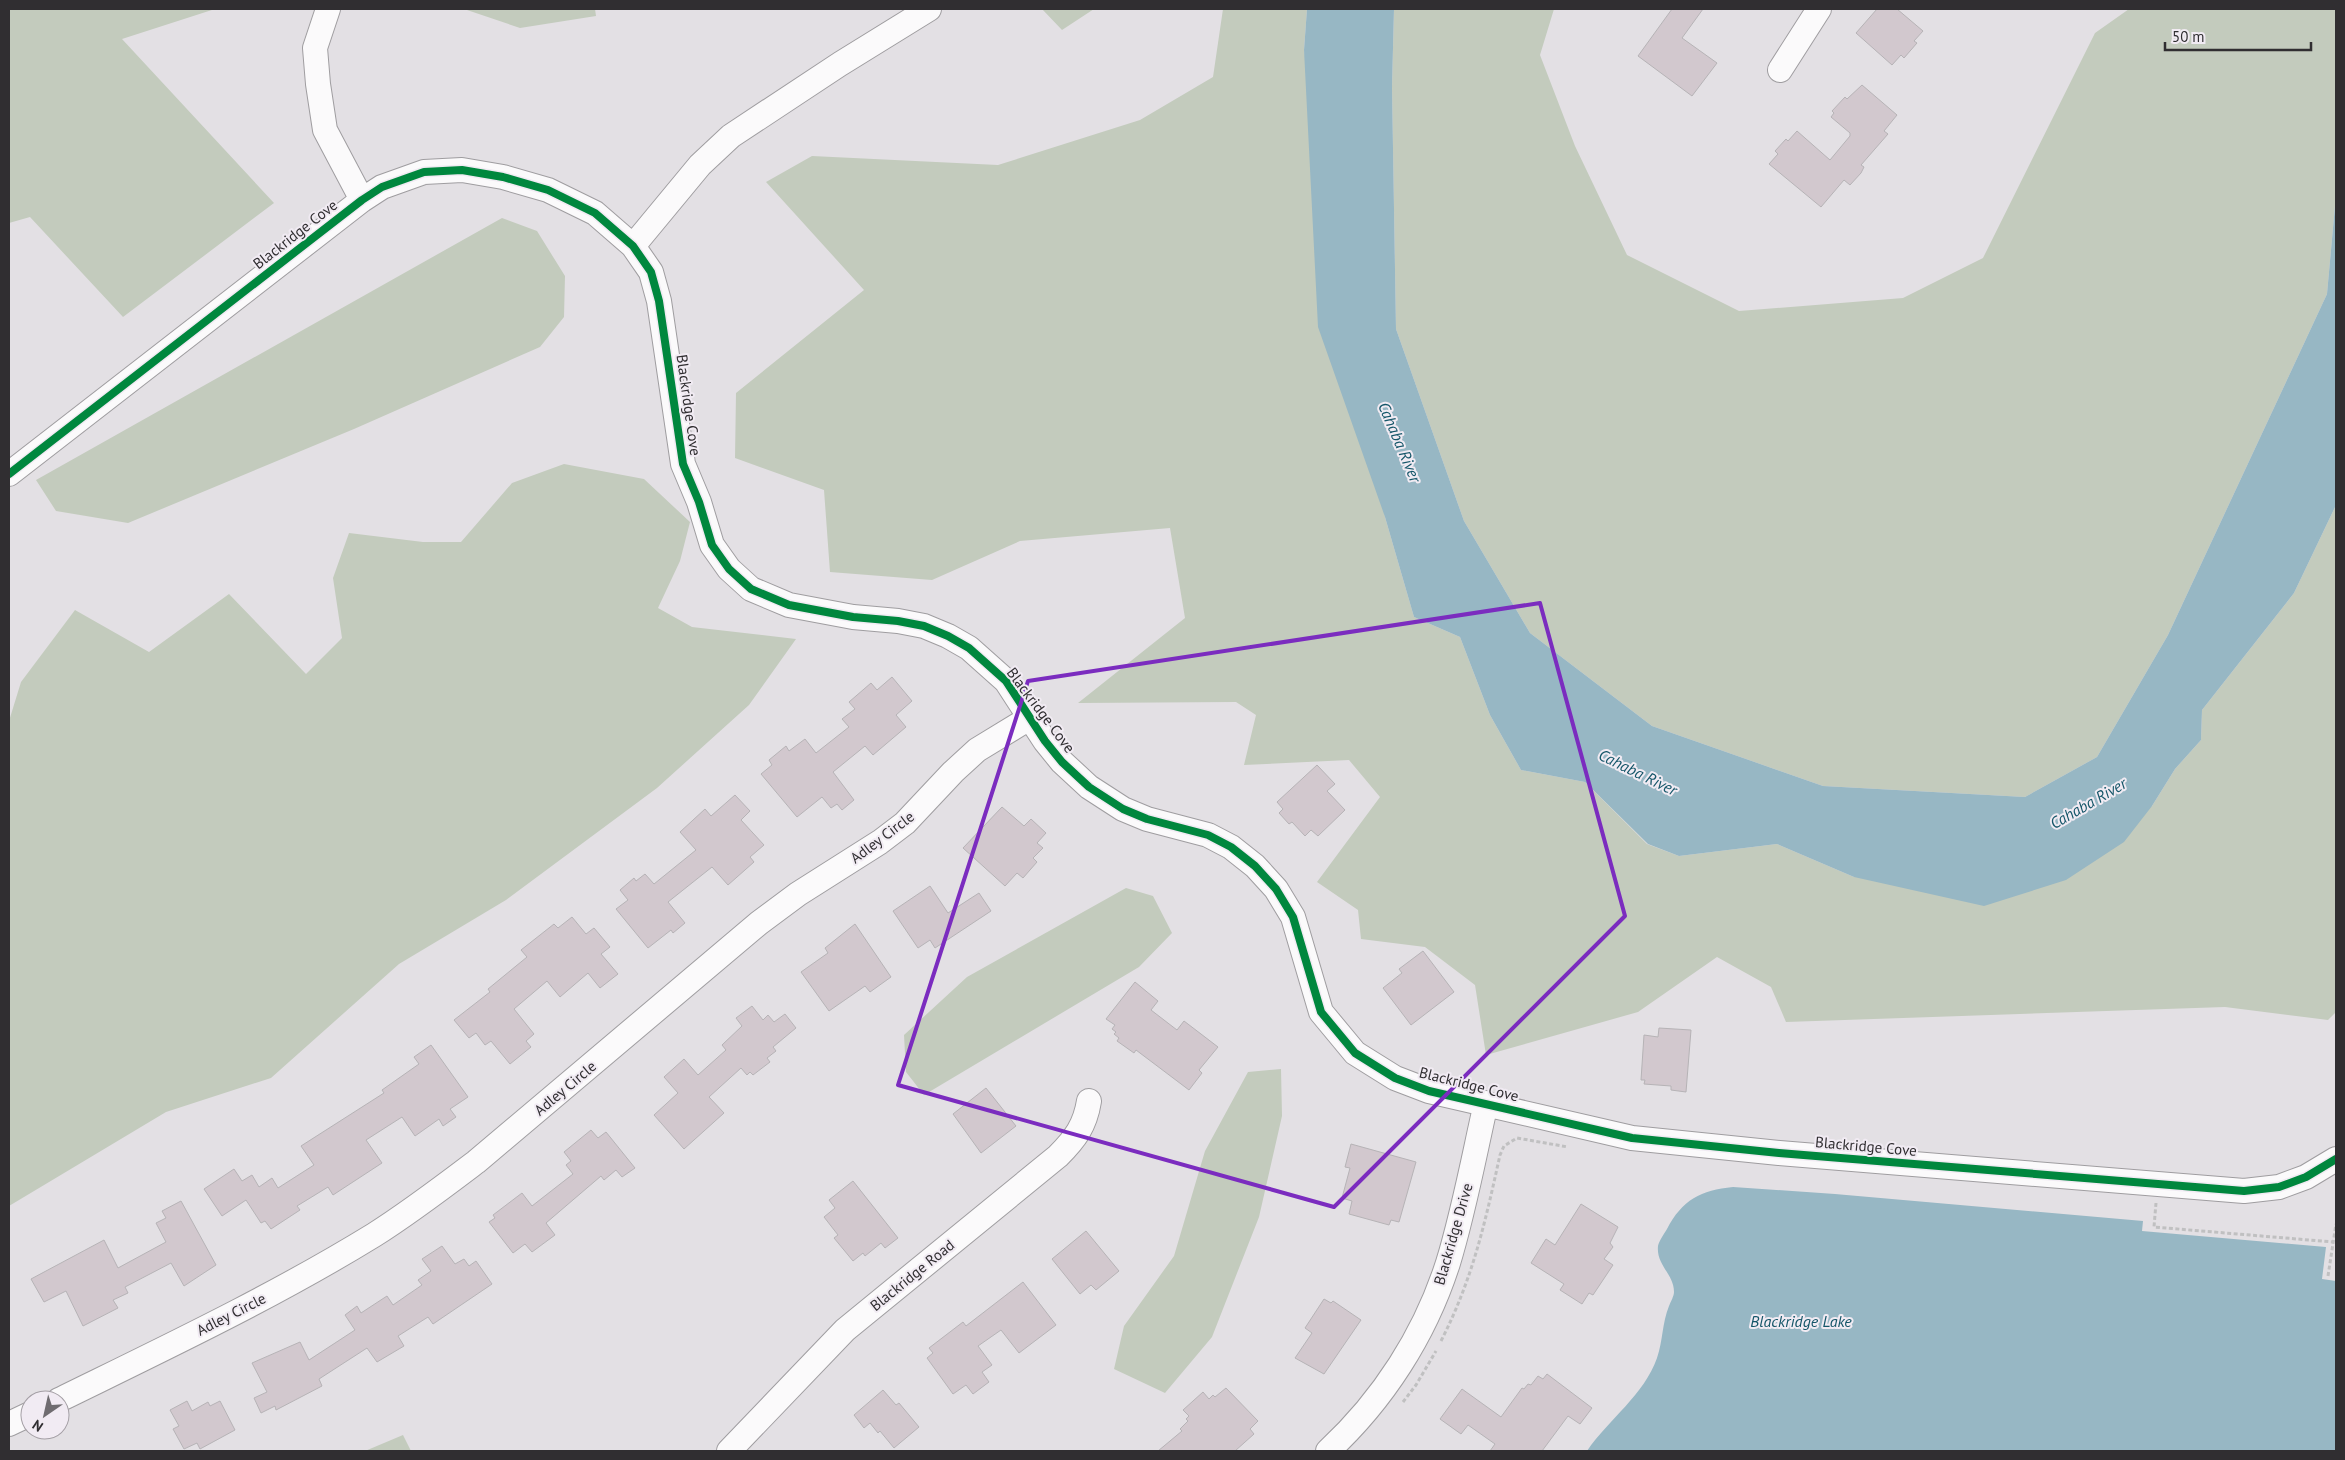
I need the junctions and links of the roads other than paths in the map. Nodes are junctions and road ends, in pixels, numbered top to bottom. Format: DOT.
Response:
graph roads {
  1 [pos="328,9"];
  2 [pos="929,9"];
  3 [pos="1819,9"];
  4 [pos="1780,70"];
  5 [pos="362,200"];
  6 [pos="633,246"];
  7 [pos="9,474"];
  8 [pos="1031,717"];
  9 [pos="1089,1101"];
  10 [pos="1486,1103"];
  11 [pos="2336,1159"];
  12 [pos="70,1394"];
  13 [pos="729,1451"];
  14 [pos="1328,1451"];
  1 -- 5 [label="street"];
  2 -- 6 [label="street"];
  3 -- 4 [label="street"];
  5 -- 6 [label="street, Blackridge Cove"];
  5 -- 7 [label="street, Blackridge Cove"];
  6 -- 8 [label="street, Blackridge Cove"];
  8 -- 10 [label="street, Blackridge Cove"];
  8 -- 12 [label="street, Adley Circle"];
  9 -- 13 [label="street, Blackridge Road"];
  10 -- 11 [label="street, Blackridge Cove"];
  10 -- 14 [label="street, Blackridge Drive"];
}
